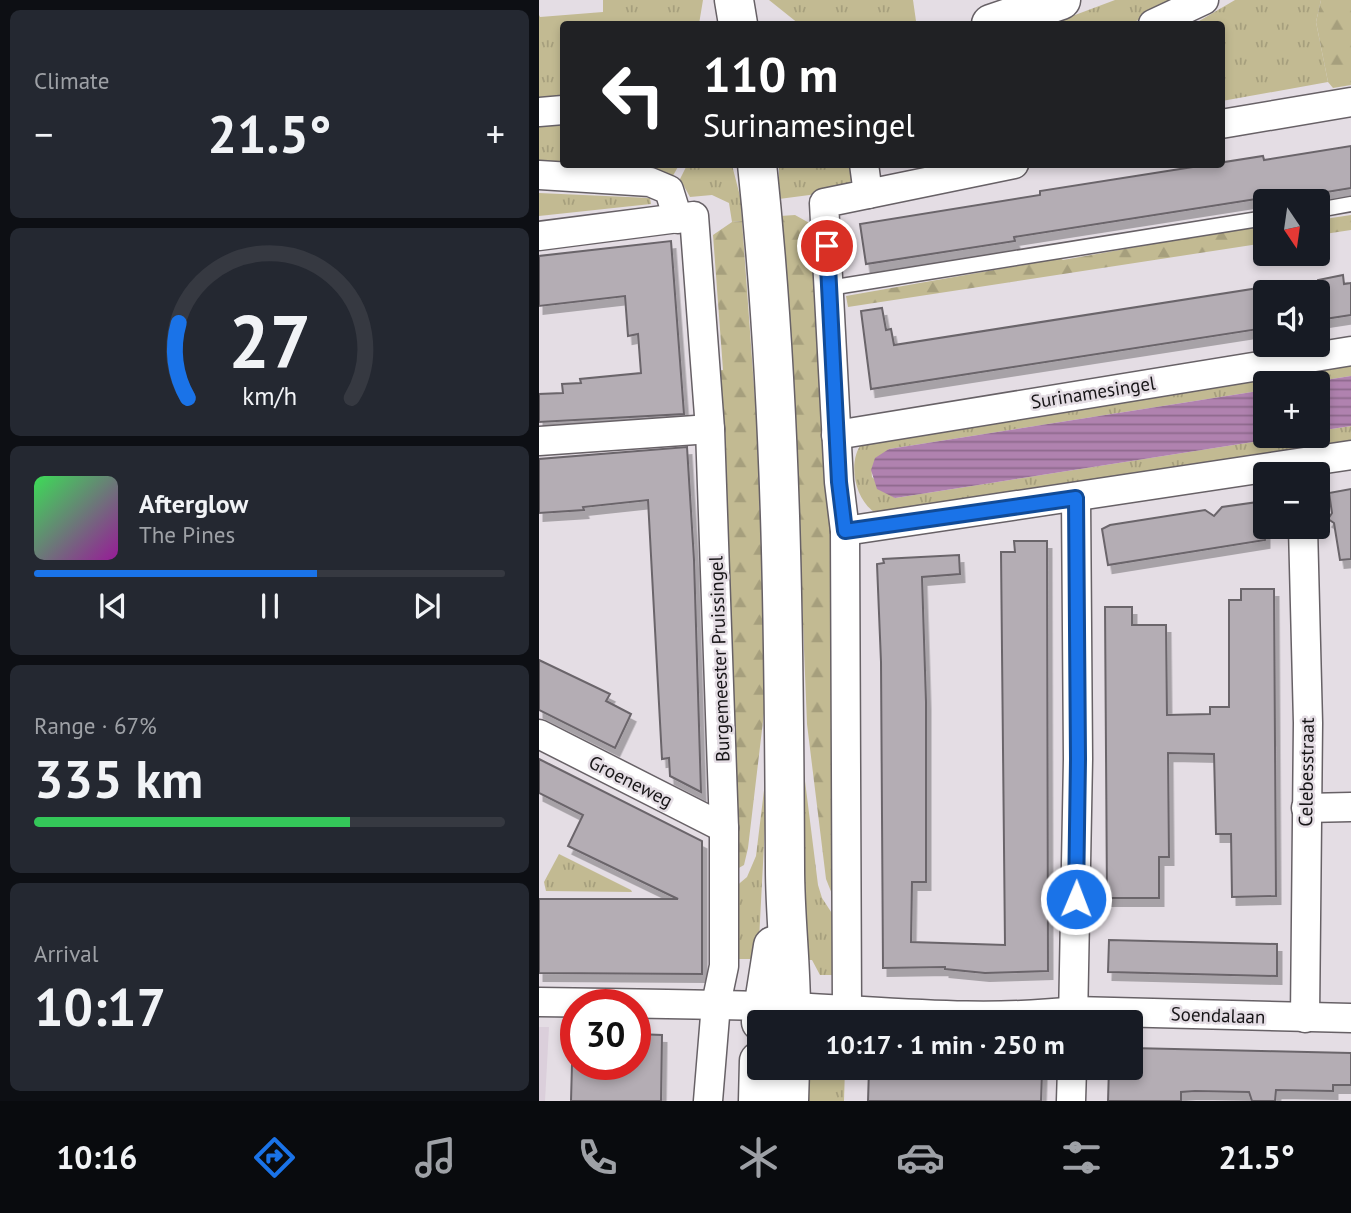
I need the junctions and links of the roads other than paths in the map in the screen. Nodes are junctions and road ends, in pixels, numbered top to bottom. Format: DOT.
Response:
graph roads {
  1 [pos="734,0"];
  2 [pos="1061,0"];
  3 [pos="1204,0"];
  4 [pos="738,21"];
  5 [pos="1000,21"];
  6 [pos="1159,21"];
  7 [pos="1351,102"];
  8 [pos="560,110"];
  9 [pos="539,112"];
  10 [pos="1225,123"];
  11 [pos="757,168"];
  12 [pos="865,168"];
  13 [pos="995,168"];
  14 [pos="539,175"];
  15 [pos="868,194"];
  16 [pos="1351,204"];
  17 [pos="1330,208"];
  18 [pos="686,217"];
  19 [pos="1253,220"];
  20 [pos="539,236"];
  21 [pos="829,288"];
  22 [pos="1351,351"];
  23 [pos="710,429"];
  24 [pos="836,435"];
  25 [pos="539,441"];
  26 [pos="1351,455"];
  27 [pos="1325,462"];
  28 [pos="1253,475"];
  29 [pos="1076,498"];
  30 [pos="845,531"];
  31 [pos="1303,539"];
  32 [pos="539,734"];
  33 [pos="1351,807"];
  34 [pos="1306,808"];
  35 [pos="724,828"];
  36 [pos="539,1002"];
  37 [pos="716,1004"];
  38 [pos="752,1010"];
  39 [pos="776,1010"];
  40 [pos="847,1010"];
  41 [pos="1073,1010"];
  42 [pos="1143,1017"];
  43 [pos="1305,1018"];
  44 [pos="1351,1018"];
  45 [pos="759,1080"];
  46 [pos="790,1080"];
  47 [pos="1072,1080"];
  48 [pos="708,1101"];
  49 [pos="758,1101"];
  50 [pos="789,1101"];
  51 [pos="1072,1101"];
  1 -- 4 [label="street"];
  2 -- 5 [label="street"];
  3 -- 6 [label="street"];
  7 -- 10 [label="street"];
  8 -- 9 [label="street"];
  11 -- 39 [label="street"];
  12 -- 15 [label="street"];
  13 -- 15 [label="street"];
  14 -- 18 [label="street, Burgemeester Pruissingel"];
  15 -- 21 [label="street"];
  16 -- 17 [label="lane"];
  18 -- 20 [label="street"];
  18 -- 23 [label="street, Burgemeester Pruissingel"];
  19 -- 21 [label="lane"];
  21 -- 24 [label="street"];
  22 -- 24 [label="street, Surinamesingel"];
  23 -- 25 [label="street"];
  23 -- 35 [label="street, Burgemeester Pruissingel"];
  24 -- 30 [label="street"];
  26 -- 27 [label="street"];
  28 -- 29 [label="street"];
  29 -- 30 [label="street"];
  29 -- 41 [label="street"];
  30 -- 40 [label="street"];
  31 -- 34 [label="street, Celebesstraat"];
  32 -- 35 [label="street, Groeneweg"];
  33 -- 34 [label="street"];
  34 -- 43 [label="street, Celebesstraat"];
  35 -- 37 [label="street, Burgemeester Pruissingel"];
  36 -- 37 [label="street, Soendalaan"];
  37 -- 38 [label="street, Soendalaan"];
  37 -- 48 [label="street, Burgemeester Pruissingel"];
  42 -- 43 [label="street, Soendalaan"];
  43 -- 44 [label="street, Soendalaan"];
  45 -- 49 [label="street"];
  46 -- 50 [label="street"];
  47 -- 51 [label="street"];
}
